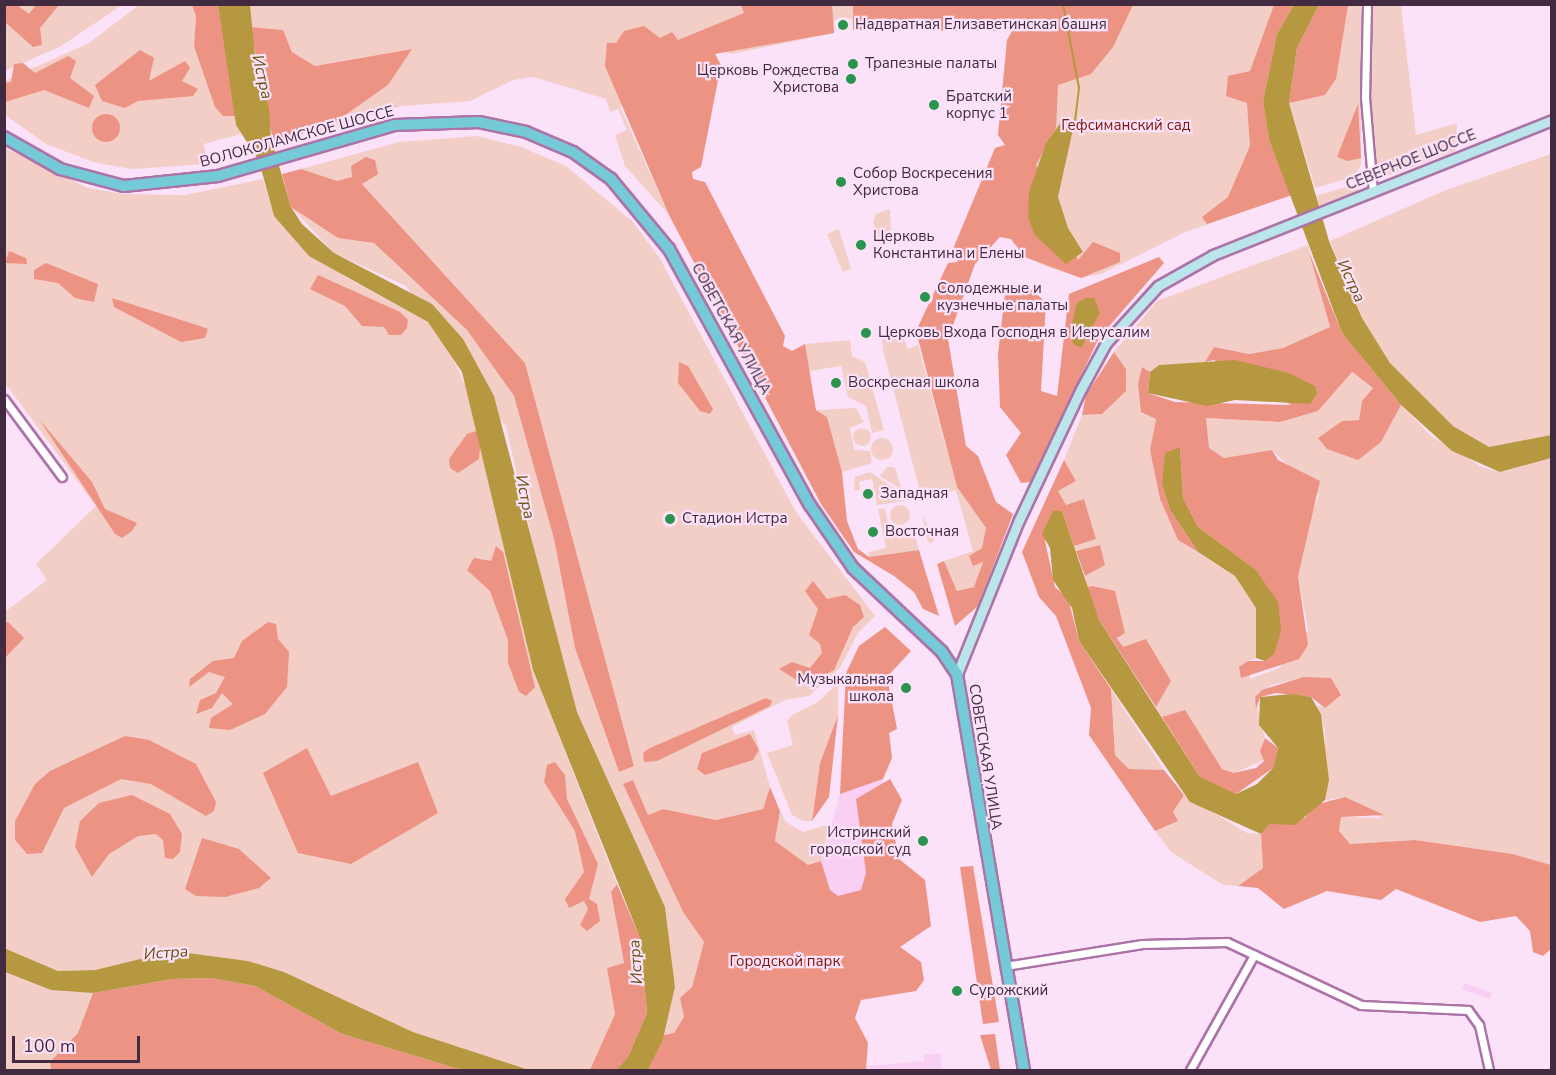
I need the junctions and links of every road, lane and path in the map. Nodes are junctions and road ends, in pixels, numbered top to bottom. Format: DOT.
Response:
graph roads {
  1 [pos="1366,4"];
  2 [pos="1551,120"];
  3 [pos="4,137"];
  4 [pos="1373,192"];
  5 [pos="669,249"];
  6 [pos="4,399"];
  7 [pos="63,477"];
  8 [pos="957,674"];
  9 [pos="1254,955"];
  10 [pos="1005,966"];
  11 [pos="1024,1071"];
  12 [pos="1190,1071"];
  13 [pos="1490,1071"];
  1 -- 4 [label="street"];
  2 -- 4 [label="main road, СЕВЕРНОЕ ШОССЕ"];
  3 -- 5 [label="main road, ВОЛОКОЛАМСКОЕ ШОССЕ"];
  4 -- 8 [label="main road, СЕВЕРНОЕ ШОССЕ"];
  5 -- 8 [label="main road, СОВЕТСКАЯ УЛИЦА"];
  6 -- 7 [label="street"];
  8 -- 10 [label="main road, СОВЕТСКАЯ УЛИЦА"];
  9 -- 10 [label="street"];
  9 -- 12 [label="street"];
  9 -- 13 [label="street"];
  10 -- 11 [label="main road, СОВЕТСКАЯ УЛИЦА"];
}
